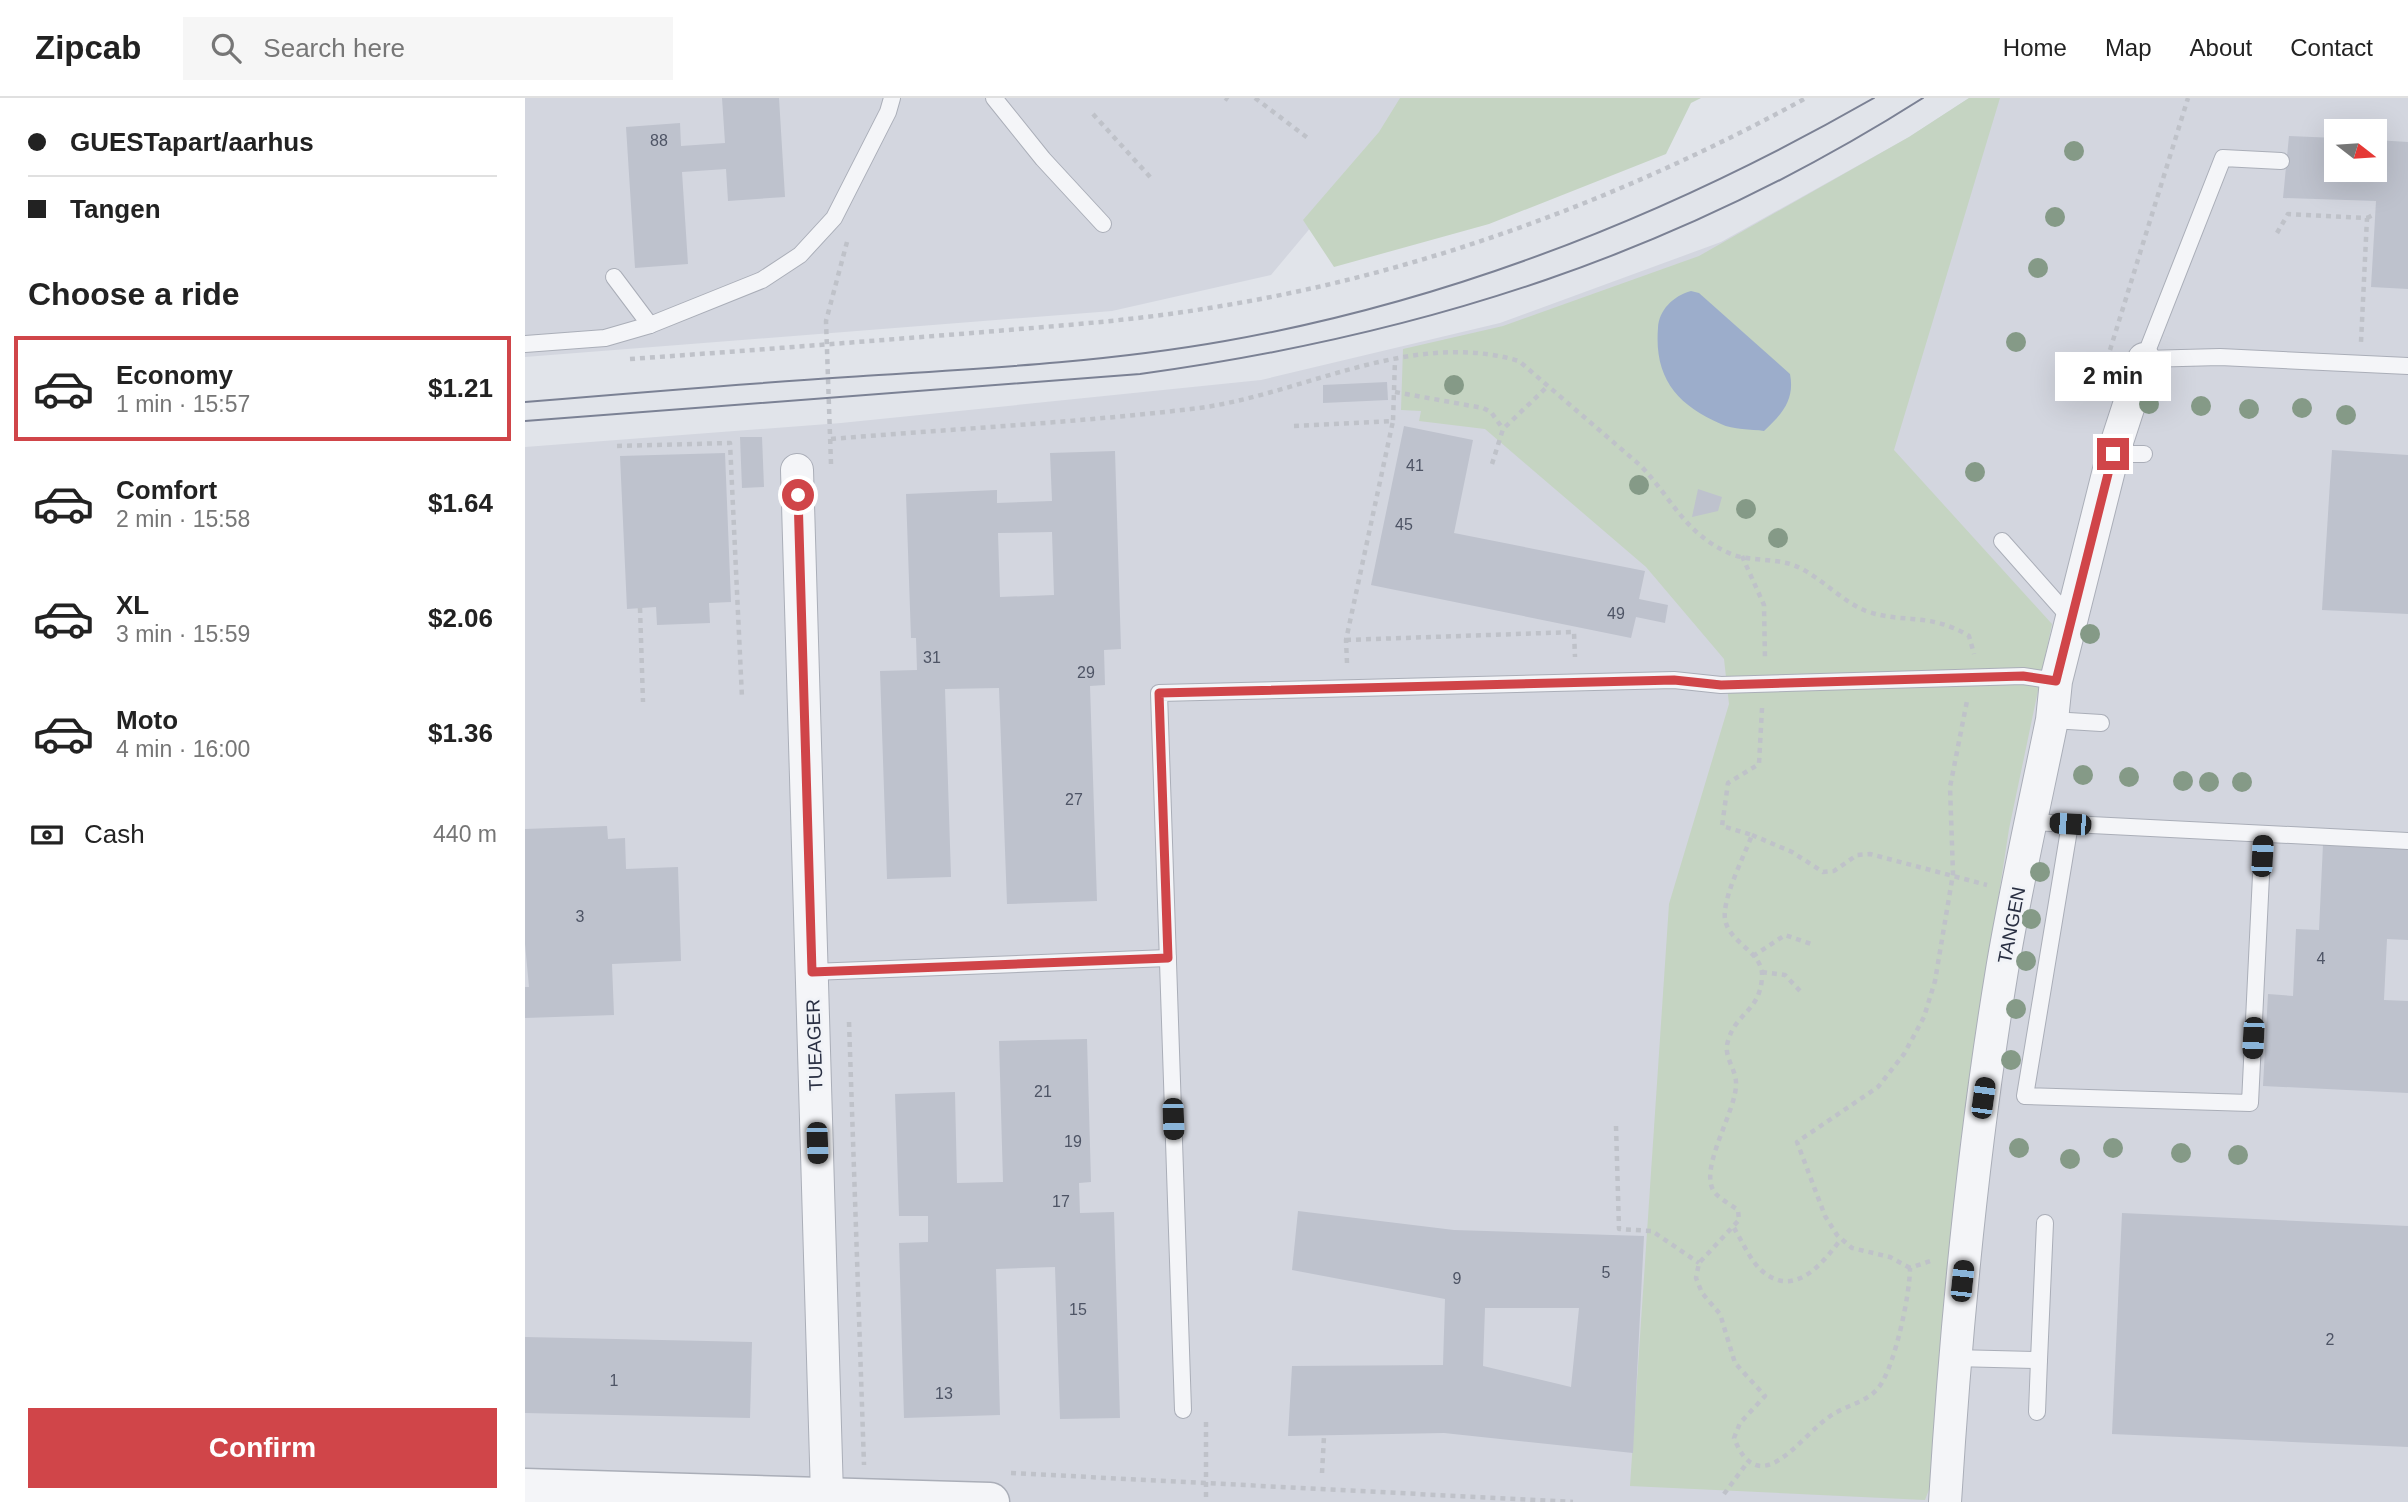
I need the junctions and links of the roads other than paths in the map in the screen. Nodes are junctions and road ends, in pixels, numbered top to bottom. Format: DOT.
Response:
graph roads {
  1 [pos="892,98"];
  2 [pos="994,98"];
  3 [pos="2281,161"];
  4 [pos="1103,224"];
  5 [pos="614,277"];
  6 [pos="650,325"];
  7 [pos="525,344"];
  8 [pos="2144,359"];
  9 [pos="2408,366"];
  10 [pos="2113,454"];
  11 [pos="2144,454"];
  12 [pos="797,470"];
  13 [pos="2002,541"];
  14 [pos="2072,620"];
  15 [pos="2056,681"];
  16 [pos="2052,720"];
  17 [pos="2101,723"];
  18 [pos="2031,822"];
  19 [pos="2070,824"];
  20 [pos="2263,834"];
  21 [pos="2408,841"];
  22 [pos="1168,958"];
  23 [pos="812,972"];
  24 [pos="2045,1223"];
  25 [pos="1954,1358"];
  26 [pos="2039,1360"];
  27 [pos="1183,1410"];
  28 [pos="2036,1412"];
  29 [pos="827,1480"];
  30 [pos="995,1487"];
  31 [pos="525,1488"];
  32 [pos="1945,1502"];
  1 -- 6 [label="lane"];
  2 -- 4 [label="lane"];
  3 -- 8 [label="lane"];
  5 -- 6 [label="lane"];
  6 -- 7 [label="lane"];
  8 -- 9 [label="lane"];
  8 -- 10 [label="street, TANGEN"];
  10 -- 11 [label="lane"];
  10 -- 14 [label="street, TANGEN"];
  12 -- 23 [label="street, TUEAGER"];
  13 -- 14 [label="lane"];
  14 -- 15 [label="street, TANGEN"];
  15 -- 16 [label="street, TANGEN"];
  15 -- 22 [label="lane"];
  16 -- 17 [label="lane"];
  16 -- 18 [label="street, TANGEN"];
  18 -- 19 [label="lane"];
  18 -- 25 [label="street, TANGEN"];
  19 -- 20 [label="lane"];
  19 -- 20 [label="lane"];
  20 -- 21 [label="lane"];
  22 -- 23 [label="lane"];
  22 -- 27 [label="lane"];
  23 -- 29 [label="street, TUEAGER"];
  24 -- 26 [label="lane"];
  25 -- 26 [label="lane"];
  25 -- 32 [label="street, TANGEN"];
  26 -- 28 [label="lane"];
  29 -- 30 [label="street"];
  29 -- 31 [label="street"];
}
